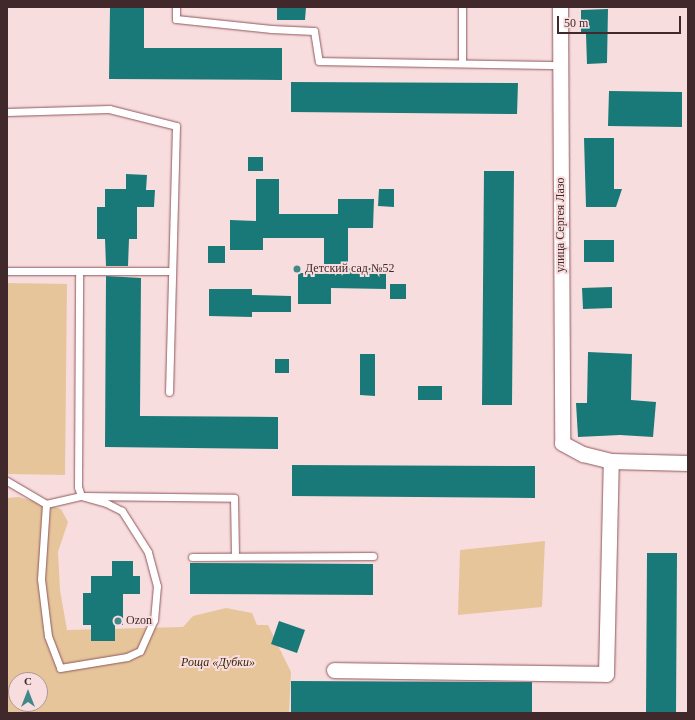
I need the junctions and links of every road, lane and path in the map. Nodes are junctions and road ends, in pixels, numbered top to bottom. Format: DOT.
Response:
graph roads {
  1 [pos="176,7"];
  2 [pos="462,7"];
  3 [pos="560,7"];
  4 [pos="462,63"];
  5 [pos="560,65"];
  6 [pos="7,112"];
  7 [pos="7,271"];
  8 [pos="79,271"];
  9 [pos="172,271"];
  10 [pos="169,392"];
  11 [pos="611,461"];
  12 [pos="688,463"];
  13 [pos="7,481"];
  14 [pos="81,496"];
  15 [pos="46,504"];
  16 [pos="192,556"];
  17 [pos="235,556"];
  18 [pos="373,556"];
  19 [pos="334,670"];
  1 -- 4 [label="lane"];
  2 -- 4 [label="lane"];
  3 -- 5 [label="street, улица Сергея Лазо"];
  4 -- 5 [label="lane"];
  5 -- 11 [label="street, улица Сергея Лазо"];
  6 -- 9 [label="lane"];
  7 -- 8 [label="lane"];
  8 -- 9 [label="lane"];
  8 -- 14 [label="lane"];
  9 -- 10 [label="lane"];
  11 -- 12 [label="street"];
  11 -- 19 [label="street"];
  13 -- 15 [label="lane"];
  14 -- 15 [label="lane"];
  14 -- 15 [label="lane"];
  14 -- 17 [label="lane"];
  16 -- 17 [label="lane"];
  17 -- 18 [label="lane"];
}
